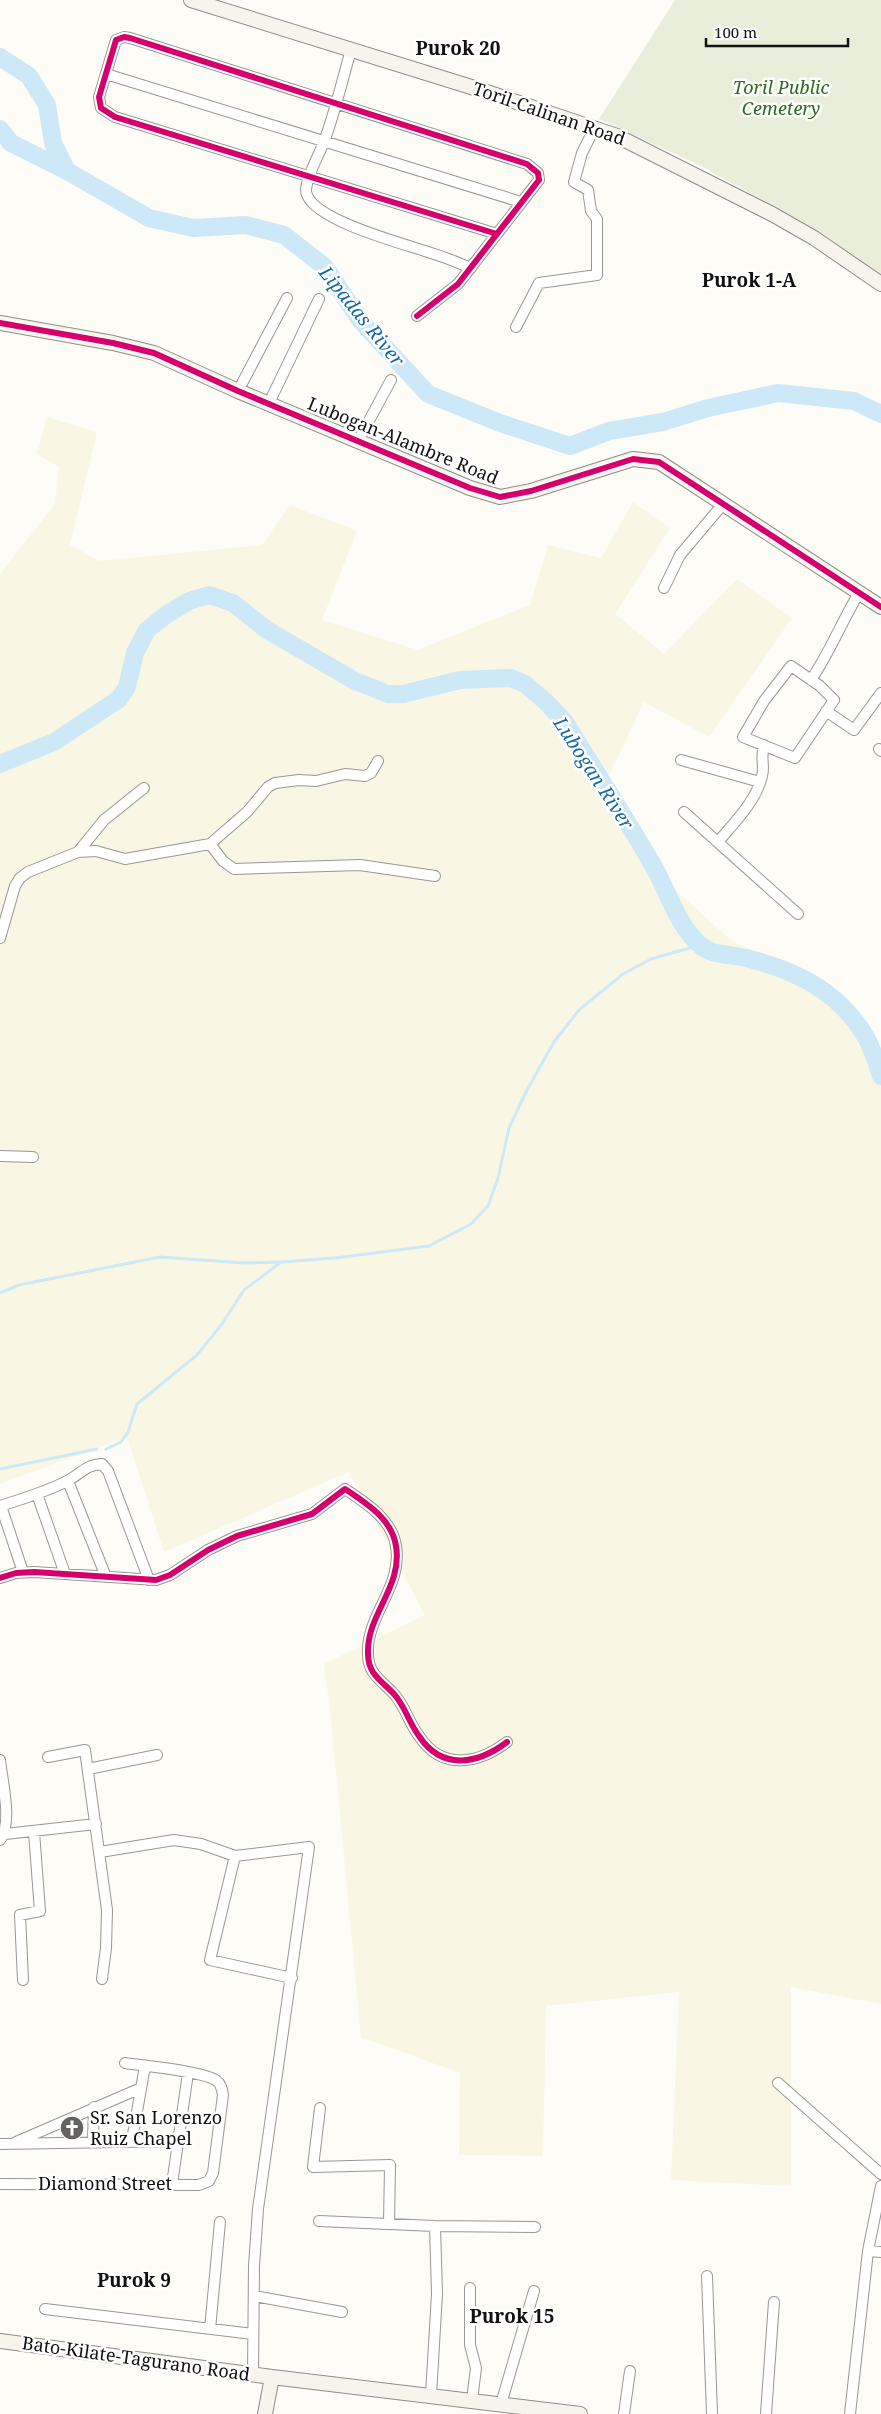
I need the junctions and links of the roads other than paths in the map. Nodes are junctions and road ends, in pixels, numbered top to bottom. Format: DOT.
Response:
graph roads {
  1 [pos="191,0"];
  2 [pos="351,50"];
  3 [pos="106,74"];
  4 [pos="336,104"];
  5 [pos="595,127"];
  6 [pos="324,142"];
  7 [pos="310,176"];
  8 [pos="521,202"];
  9 [pos="497,234"];
  10 [pos="471,268"];
  11 [pos="881,284"];
  12 [pos="287,298"];
  13 [pos="319,299"];
  14 [pos="417,316"];
  15 [pos="0,324"];
  16 [pos="516,327"];
  17 [pos="391,380"];
  18 [pos="238,391"];
  19 [pos="269,404"];
  20 [pos="358,441"];
  21 [pos="724,503"];
  22 [pos="664,588"];
  23 [pos="859,592"];
  24 [pos="881,607"];
  25 [pos="811,680"];
  26 [pos="881,693"];
  27 [pos="826,711"];
  28 [pos="764,745"];
  29 [pos="681,760"];
  30 [pos="378,761"];
  31 [pos="760,782"];
  32 [pos="144,788"];
  33 [pos="684,812"];
  34 [pos="718,842"];
  35 [pos="210,844"];
  36 [pos="78,852"];
  37 [pos="435,876"];
  38 [pos="798,914"];
  39 [pos="0,938"];
  40 [pos="0,1156"];
  41 [pos="33,1157"];
  42 [pos="68,1481"];
  43 [pos="37,1494"];
  44 [pos="0,1506"];
  45 [pos="23,1572"];
  46 [pos="65,1574"];
  47 [pos="106,1577"];
  48 [pos="0,1578"];
  49 [pos="149,1580"];
  50 [pos="507,1742"];
  51 [pos="157,1755"];
  52 [pos="48,1757"];
  53 [pos="0,1760"];
  54 [pos="88,1769"];
  55 [pos="96,1824"];
  56 [pos="34,1832"];
  57 [pos="2,1837"];
  58 [pos="100,1852"];
  59 [pos="235,1856"];
  60 [pos="292,1978"];
  61 [pos="102,1979"];
  62 [pos="24,1980"];
  63 [pos="125,2063"];
  64 [pos="145,2066"];
  65 [pos="188,2073"];
  66 [pos="778,2083"];
  67 [pos="142,2088"];
  68 [pos="94,2107"];
  69 [pos="320,2108"];
  70 [pos="132,2140"];
  71 [pos="93,2141"];
  72 [pos="178,2141"];
  73 [pos="0,2144"];
  74 [pos="11,2144"];
  75 [pos="881,2174"];
  76 [pos="0,2184"];
  77 [pos="172,2184"];
  78 [pos="881,2186"];
  79 [pos="319,2221"];
  80 [pos="220,2222"];
  81 [pos="389,2224"];
  82 [pos="435,2226"];
  83 [pos="535,2227"];
  84 [pos="868,2251"];
  85 [pos="881,2252"];
  86 [pos="707,2276"];
  87 [pos="470,2288"];
  88 [pos="534,2292"];
  89 [pos="254,2296"];
  90 [pos="774,2302"];
  91 [pos="45,2309"];
  92 [pos="342,2312"];
  93 [pos="210,2329"];
  94 [pos="253,2334"];
  95 [pos="0,2341"];
  96 [pos="630,2371"];
  97 [pos="253,2374"];
  98 [pos="272,2377"];
  99 [pos="431,2394"];
  100 [pos="472,2400"];
  101 [pos="501,2404"];
  102 [pos="266,2414"];
  103 [pos="580,2414"];
  104 [pos="624,2414"];
  105 [pos="712,2414"];
  106 [pos="766,2414"];
  107 [pos="850,2414"];
  1 -- 2 [label="street, Toril-Calinan Road"];
  2 -- 4 [label="street"];
  2 -- 5 [label="street, Toril-Calinan Road"];
  3 -- 4 [label="street"];
  3 -- 6 [label="street"];
  3 -- 7 [label="street"];
  4 -- 6 [label="street"];
  4 -- 8 [label="street"];
  5 -- 11 [label="street, Toril-Calinan Road"];
  5 -- 16 [label="street"];
  6 -- 7 [label="street"];
  6 -- 8 [label="street"];
  7 -- 9 [label="street"];
  7 -- 10 [label="street"];
  8 -- 9 [label="street"];
  9 -- 10 [label="street"];
  10 -- 14 [label="street"];
  12 -- 18 [label="street"];
  13 -- 19 [label="street"];
  15 -- 18 [label="street, Lubogan-Alambre Road"];
  17 -- 20 [label="street"];
  18 -- 19 [label="street, Lubogan-Alambre Road"];
  19 -- 20 [label="street, Lubogan-Alambre Road"];
  20 -- 21 [label="street, Lubogan-Alambre Road"];
  21 -- 22 [label="street"];
  21 -- 23 [label="street, Lubogan-Alambre Road"];
  23 -- 24 [label="street, Lubogan-Alambre Road"];
  23 -- 25 [label="street"];
  25 -- 27 [label="street"];
  25 -- 28 [label="street"];
  26 -- 27 [label="street"];
  27 -- 28 [label="street"];
  28 -- 31 [label="street"];
  29 -- 31 [label="street"];
  30 -- 35 [label="street"];
  31 -- 34 [label="street"];
  32 -- 36 [label="street"];
  33 -- 34 [label="street"];
  34 -- 38 [label="street"];
  35 -- 36 [label="street"];
  35 -- 37 [label="street"];
  36 -- 39 [label="street"];
  40 -- 41 [label="street"];
  42 -- 43 [label="street"];
  42 -- 47 [label="street"];
  42 -- 49 [label="street"];
  43 -- 44 [label="street"];
  43 -- 46 [label="street"];
  44 -- 45 [label="street"];
  45 -- 46 [label="street"];
  45 -- 48 [label="street"];
  46 -- 47 [label="street"];
  47 -- 49 [label="street"];
  49 -- 50 [label="street"];
  51 -- 54 [label="street"];
  52 -- 54 [label="street"];
  53 -- 57 [label="street"];
  54 -- 55 [label="street"];
  55 -- 56 [label="street"];
  55 -- 58 [label="street"];
  56 -- 57 [label="street"];
  56 -- 62 [label="street"];
  58 -- 59 [label="street"];
  58 -- 61 [label="street"];
  59 -- 60 [label="street"];
  59 -- 60 [label="street"];
  60 -- 89 [label="street"];
  63 -- 64 [label="street"];
  64 -- 65 [label="street"];
  64 -- 67 [label="street"];
  65 -- 72 [label="street"];
  65 -- 77 [label="street, Diamond Street"];
  66 -- 75 [label="street"];
  67 -- 68 [label="street"];
  67 -- 70 [label="street"];
  68 -- 71 [label="street"];
  68 -- 74 [label="street"];
  69 -- 81 [label="street"];
  70 -- 71 [label="street"];
  70 -- 72 [label="street"];
  71 -- 74 [label="street"];
  72 -- 77 [label="street"];
  73 -- 74 [label="street"];
  76 -- 77 [label="street, Diamond Street"];
  78 -- 84 [label="street"];
  79 -- 81 [label="street"];
  80 -- 93 [label="street"];
  81 -- 82 [label="street"];
  82 -- 83 [label="street"];
  82 -- 99 [label="street"];
  84 -- 85 [label="street"];
  84 -- 107 [label="street"];
  86 -- 105 [label="street"];
  87 -- 100 [label="street"];
  88 -- 101 [label="street"];
  89 -- 92 [label="street"];
  89 -- 94 [label="street"];
  90 -- 106 [label="street"];
  91 -- 93 [label="street"];
  93 -- 94 [label="street"];
  94 -- 97 [label="street"];
  95 -- 97 [label="street, Bato-Kilate-Tagurano Road"];
  96 -- 104 [label="street"];
  97 -- 98 [label="street, Bato-Kilate-Tagurano Road"];
  98 -- 99 [label="street, Bato-Kilate-Tagurano Road"];
  98 -- 102 [label="street"];
  99 -- 100 [label="street, Bato-Kilate-Tagurano Road"];
  100 -- 101 [label="street, Bato-Kilate-Tagurano Road"];
  101 -- 103 [label="street, Bato-Kilate-Tagurano Road"];
}
